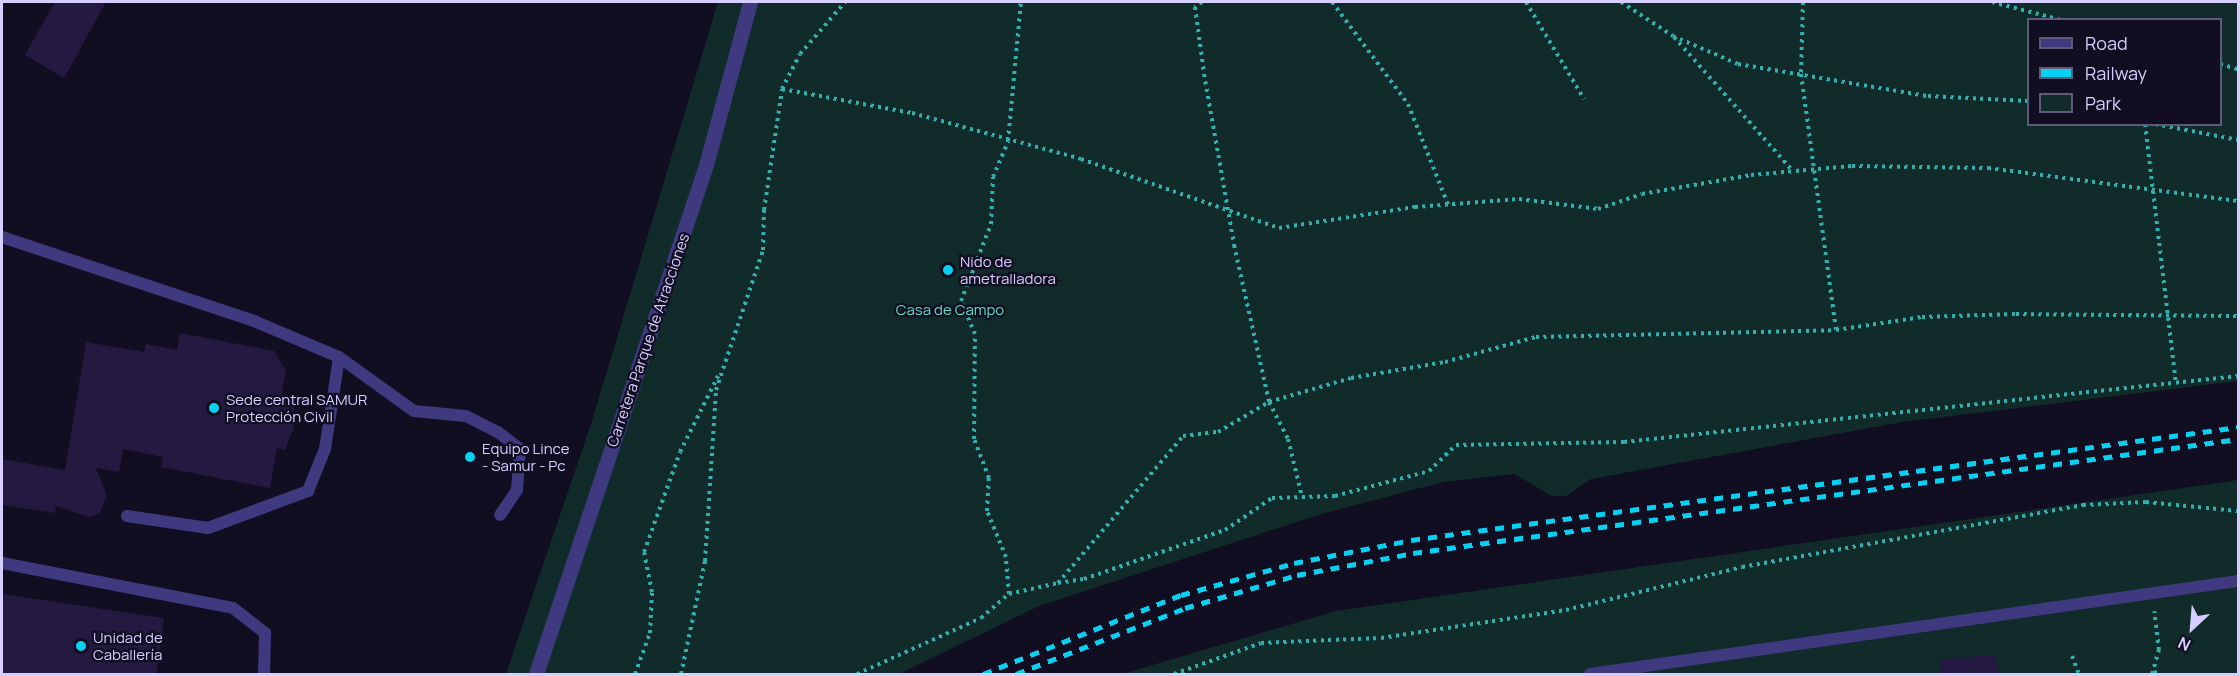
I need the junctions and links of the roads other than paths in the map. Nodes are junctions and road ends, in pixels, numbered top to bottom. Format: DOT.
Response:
graph roads {
  1 [pos="750,2"];
  2 [pos="2,237"];
  3 [pos="339,357"];
  4 [pos="500,515"];
  5 [pos="127,516"];
  6 [pos="2,563"];
  7 [pos="2238,580"];
  8 [pos="264,675"];
  9 [pos="536,675"];
  10 [pos="1590,675"];
  1 -- 9 [label="street, Carretera Parque de Atracciones"];
  2 -- 3 [label="lane"];
  3 -- 4 [label="lane"];
  3 -- 5 [label="lane"];
  6 -- 8 [label="lane"];
  7 -- 10 [label="lane"];
}
